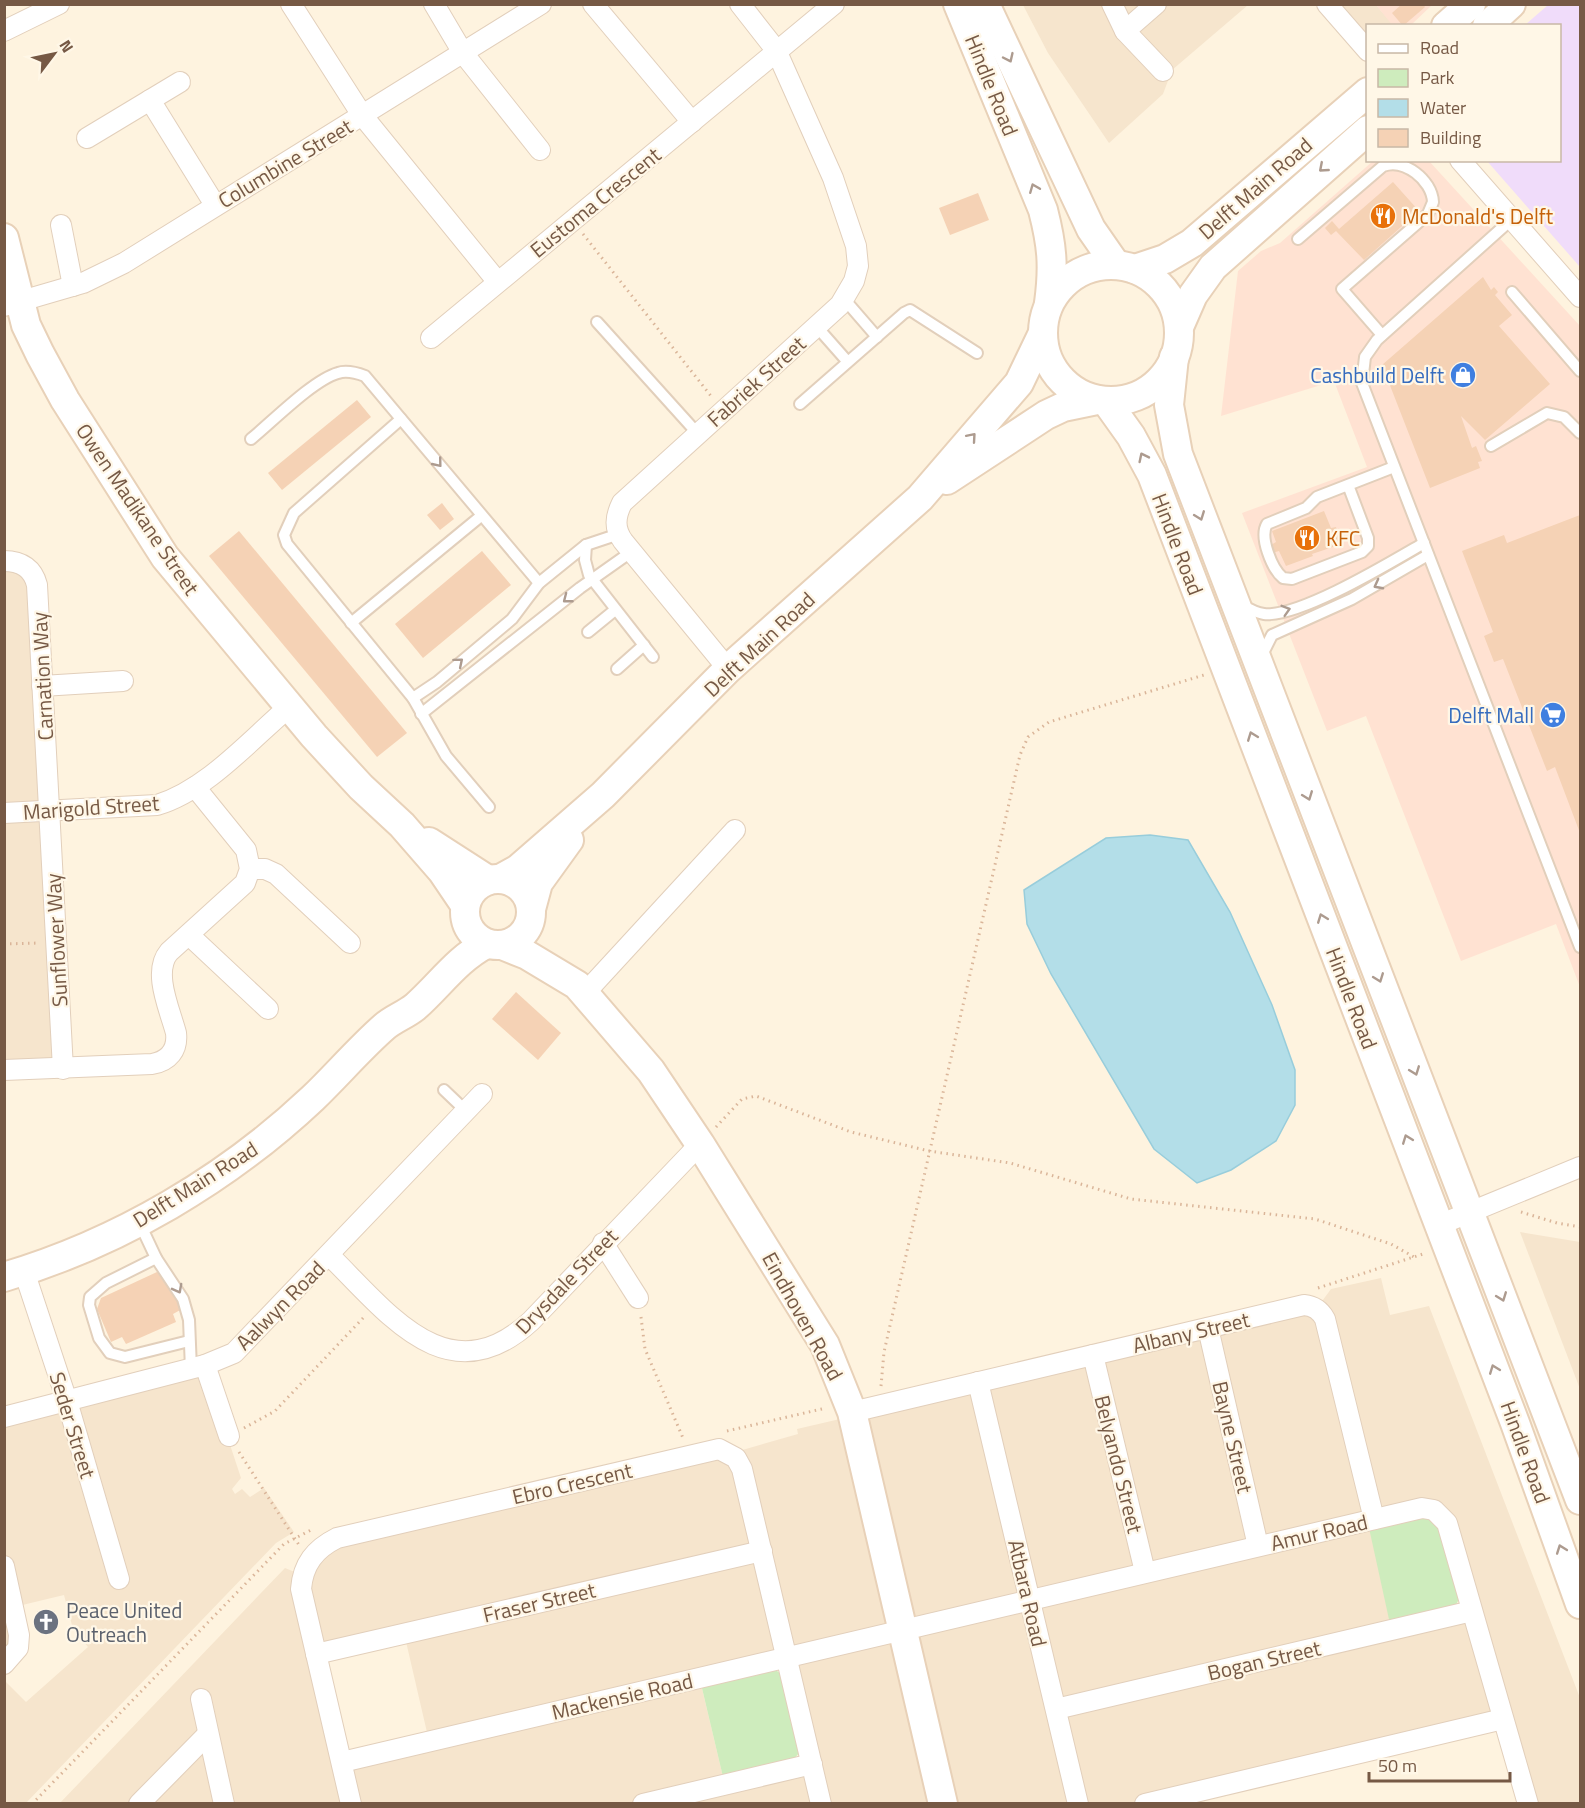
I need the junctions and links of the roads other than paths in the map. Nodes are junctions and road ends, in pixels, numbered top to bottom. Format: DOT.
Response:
graph roads {
  1 [pos="59,4"];
  2 [pos="291,4"];
  3 [pos="434,4"];
  4 [pos="541,4"];
  5 [pos="593,4"];
  6 [pos="740,4"];
  7 [pos="958,4"];
  8 [pos="985,4"];
  9 [pos="1112,4"];
  10 [pos="1156,4"];
  11 [pos="1327,4"];
  12 [pos="1471,4"];
  13 [pos="1511,4"];
  14 [pos="833,5"];
  15 [pos="1448,24"];
  16 [pos="1489,24"];
  17 [pos="4,31"];
  18 [pos="1125,31"];
  19 [pos="1366,49"];
  20 [pos="776,50"];
  21 [pos="463,53"];
  22 [pos="1162,71"];
  23 [pos="180,82"];
  24 [pos="1366,94"];
  25 [pos="150,100"];
  26 [pos="362,115"];
  27 [pos="692,122"];
  28 [pos="1366,132"];
  29 [pos="87,138"];
  30 [pos="540,150"];
  31 [pos="1462,162"];
  32 [pos="215,205"];
  33 [pos="1512,219"];
  34 [pos="60,225"];
  35 [pos="4,238"];
  36 [pos="1298,239"];
  37 [pos="1126,267"];
  38 [pos="497,281"];
  39 [pos="73,286"];
  40 [pos="1512,292"];
  41 [pos="1581,297"];
  42 [pos="844,300"];
  43 [pos="12,303"];
  44 [pos="1049,305"];
  45 [pos="597,322"];
  46 [pos="817,327"];
  47 [pos="1179,327"];
  48 [pos="1043,333"];
  49 [pos="1382,335"];
  50 [pos="877,337"];
  51 [pos="430,338"];
  52 [pos="977,353"];
  53 [pos="1174,357"];
  54 [pos="847,361"];
  55 [pos="1581,371"];
  56 [pos="1102,401"];
  57 [pos="800,404"];
  58 [pos="401,418"];
  59 [pos="1581,433"];
  60 [pos="698,434"];
  61 [pos="251,439"];
  62 [pos="1491,446"];
  63 [pos="1394,467"];
  64 [pos="1348,485"];
  65 [pos="920,498"];
  66 [pos="481,516"];
  67 [pos="619,534"];
  68 [pos="1424,543"];
  69 [pos="586,545"];
  70 [pos="631,552"];
  71 [pos="1428,555"];
  72 [pos="4,561"];
  73 [pos="591,580"];
  74 [pos="539,583"];
  75 [pos="1232,598"];
  76 [pos="615,610"];
  77 [pos="351,623"];
  78 [pos="588,632"];
  79 [pos="644,645"];
  80 [pos="653,657"];
  81 [pos="617,669"];
  82 [pos="728,669"];
  83 [pos="1260,671"];
  84 [pos="123,681"];
  85 [pos="42,686"];
  86 [pos="413,698"];
  87 [pos="289,707"];
  88 [pos="421,714"];
  89 [pos="195,788"];
  90 [pos="603,795"];
  91 [pos="489,807"];
  92 [pos="49,811"];
  93 [pos="4,813"];
  94 [pos="402,825"];
  95 [pos="735,830"];
  96 [pos="250,869"];
  97 [pos="494,879"];
  98 [pos="465,910"];
  99 [pos="530,915"];
  100 [pos="189,934"];
  101 [pos="350,943"];
  102 [pos="494,945"];
  103 [pos="1581,947"];
  104 [pos="581,989"];
  105 [pos="268,1009"];
  106 [pos="386,1026"];
  107 [pos="63,1069"];
  108 [pos="4,1070"];
  109 [pos="444,1090"];
  110 [pos="482,1094"];
  111 [pos="466,1111"];
  112 [pos="700,1144"];
  113 [pos="1581,1167"];
  114 [pos="1469,1212"];
  115 [pos="138,1221"];
  116 [pos="1439,1225"];
  117 [pos="603,1243"];
  118 [pos="329,1256"];
  119 [pos="156,1258"];
  120 [pos="14,1274"];
  121 [pos="638,1298"];
  122 [pos="1208,1328"];
  123 [pos="189,1341"];
  124 [pos="1093,1355"];
  125 [pos="198,1367"];
  126 [pos="978,1382"];
  127 [pos="67,1401"];
  128 [pos="860,1406"];
  129 [pos="4,1418"];
  130 [pos="229,1436"];
  131 [pos="1581,1500"];
  132 [pos="1374,1519"];
  133 [pos="1258,1546"];
  134 [pos="762,1551"];
  135 [pos="4,1566"];
  136 [pos="1145,1572"];
  137 [pos="119,1579"];
  138 [pos="1030,1599"];
  139 [pos="1581,1604"];
  140 [pos="1472,1611"];
  141 [pos="903,1629"];
  142 [pos="316,1654"];
  143 [pos="787,1657"];
  144 [pos="4,1664"];
  145 [pos="201,1700"];
  146 [pos="1056,1709"];
  147 [pos="1503,1719"];
  148 [pos="207,1735"];
  149 [pos="342,1762"];
  150 [pos="812,1764"];
  151 [pos="139,1803"];
  152 [pos="224,1803"];
  153 [pos="351,1803"];
  154 [pos="643,1803"];
  155 [pos="821,1803"];
  156 [pos="944,1803"];
  157 [pos="1078,1803"];
  158 [pos="1145,1803"];
  159 [pos="1528,1803"];
  1 -- 17 [label="street"];
  2 -- 26 [label="street"];
  3 -- 21 [label="street"];
  4 -- 21 [label="street, Columbine Street"];
  5 -- 27 [label="street"];
  6 -- 20 [label="street, Fabriek Street"];
  44 -- 7 [label="street, Hindle Road, one-way"];
  8 -- 37 [label="street, Hindle Road, one-way"];
  9 -- 18 [label="street"];
  10 -- 18 [label="street"];
  11 -- 19 [label="street"];
  12 -- 15 [label="street"];
  13 -- 16 [label="street"];
  14 -- 20 [label="street, Eustoma Crescent"];
  18 -- 22 [label="street"];
  20 -- 27 [label="street, Eustoma Crescent"];
  20 -- 42 [label="street, Fabriek Street"];
  21 -- 26 [label="street, Columbine Street"];
  21 -- 30 [label="street"];
  23 -- 25 [label="street"];
  24 -- 37 [label="street, Delft Main Road"];
  25 -- 29 [label="street"];
  25 -- 32 [label="street"];
  26 -- 32 [label="street, Columbine Street"];
  26 -- 38 [label="street"];
  27 -- 38 [label="street, Eustoma Crescent"];
  28 -- 47 [label="street, Delft Main Road, one-way"];
  31 -- 33 [label="street"];
  32 -- 39 [label="street, Columbine Street"];
  33 -- 41 [label="street"];
  33 -- 49 [label="lane"];
  34 -- 39 [label="street"];
  35 -- 43 [label="street, Owen Madikane Street"];
  36 -- 49 [label="lane"];
  37 -- 44 [label="street"];
  37 -- 47 [label="street"];
  38 -- 51 [label="street, Eustoma Crescent"];
  39 -- 43 [label="street, Columbine Street"];
  40 -- 55 [label="lane"];
  42 -- 46 [label="street, Fabriek Street"];
  42 -- 50 [label="lane"];
  43 -- 87 [label="street, Owen Madikane Street"];
  44 -- 48 [label="street"];
  45 -- 60 [label="lane"];
  46 -- 54 [label="lane"];
  46 -- 60 [label="street, Fabriek Street"];
  47 -- 53 [label="street"];
  48 -- 56 [label="street"];
  65 -- 48 [label="street, Delft Main Road, one-way"];
  49 -- 63 [label="lane"];
  50 -- 52 [label="lane"];
  50 -- 54 [label="lane"];
  53 -- 56 [label="street"];
  53 -- 75 [label="street, Hindle Road, one-way"];
  54 -- 57 [label="lane"];
  56 -- 65 [label="street, Delft Main Road"];
  116 -- 56 [label="street, Hindle Road, one-way"];
  58 -- 61 [label="lane"];
  58 -- 66 [label="lane, one-way"];
  58 -- 77 [label="lane"];
  59 -- 62 [label="lane"];
  60 -- 67 [label="street, Fabriek Street"];
  63 -- 64 [label="lane"];
  63 -- 68 [label="lane"];
  64 -- 64 [label="lane"];
  65 -- 82 [label="street, Delft Main Road"];
  66 -- 74 [label="lane"];
  66 -- 77 [label="lane"];
  67 -- 69 [label="lane"];
  67 -- 70 [label="street"];
  68 -- 71 [label="lane"];
  75 -- 68 [label="lane, one-way"];
  69 -- 73 [label="lane"];
  69 -- 74 [label="lane"];
  70 -- 73 [label="lane"];
  70 -- 82 [label="street"];
  71 -- 83 [label="lane, one-way"];
  71 -- 103 [label="lane"];
  72 -- 85 [label="street, Carnation Way"];
  73 -- 76 [label="lane"];
  73 -- 88 [label="lane, one-way"];
  86 -- 74 [label="lane, one-way"];
  75 -- 83 [label="street, Hindle Road"];
  76 -- 78 [label="lane"];
  76 -- 79 [label="lane"];
  77 -- 86 [label="lane"];
  79 -- 80 [label="lane"];
  79 -- 81 [label="lane"];
  82 -- 90 [label="street, Delft Main Road"];
  83 -- 114 [label="street, Hindle Road, one-way"];
  84 -- 85 [label="street"];
  85 -- 92 [label="street, Carnation Way"];
  86 -- 88 [label="lane"];
  87 -- 89 [label="street, Marigold Street"];
  87 -- 94 [label="street, Owen Madikane Street"];
  88 -- 91 [label="lane"];
  89 -- 92 [label="street, Marigold Street"];
  89 -- 96 [label="street"];
  90 -- 97 [label="street, Delft Main Road"];
  90 -- 99 [label="street, Delft Main Road"];
  92 -- 93 [label="street, Marigold Street"];
  92 -- 107 [label="street, Sunflower Way"];
  94 -- 97 [label="street, Owen Madikane Street"];
  94 -- 98 [label="street, Owen Madikane Street"];
  95 -- 104 [label="street"];
  96 -- 100 [label="street"];
  96 -- 101 [label="street"];
  97 -- 98 [label="street"];
  97 -- 99 [label="street"];
  98 -- 102 [label="street"];
  98 -- 106 [label="street, Delft Main Road"];
  99 -- 102 [label="street"];
  99 -- 104 [label="street, Eindhoven Road"];
  100 -- 105 [label="street"];
  100 -- 107 [label="street"];
  102 -- 104 [label="street, Eindhoven Road"];
  102 -- 106 [label="street, Delft Main Road"];
  104 -- 112 [label="street, Eindhoven Road"];
  106 -- 115 [label="street, Delft Main Road"];
  107 -- 108 [label="street"];
  109 -- 111 [label="lane"];
  110 -- 111 [label="street, Aalwyn Road"];
  111 -- 118 [label="street, Aalwyn Road"];
  112 -- 117 [label="street, Drysdale Street"];
  112 -- 128 [label="street, Eindhoven Road"];
  113 -- 114 [label="street"];
  114 -- 116 [label="street"];
  114 -- 131 [label="street, Hindle Road, one-way"];
  115 -- 119 [label="lane"];
  115 -- 120 [label="street, Delft Main Road"];
  139 -- 116 [label="street, Hindle Road, one-way"];
  117 -- 118 [label="street, Drysdale Street"];
  117 -- 121 [label="street"];
  118 -- 125 [label="street, Aalwyn Road"];
  119 -- 123 [label="lane, one-way"];
  119 -- 123 [label="lane"];
  120 -- 127 [label="street, Seder Street"];
  122 -- 124 [label="street, Albany Street"];
  122 -- 132 [label="street, Albany Street"];
  122 -- 133 [label="street, Bayne Street"];
  123 -- 125 [label="lane"];
  124 -- 126 [label="street, Albany Street"];
  124 -- 136 [label="street, Belyando Street"];
  125 -- 127 [label="street, Aalwyn Road"];
  125 -- 130 [label="street"];
  126 -- 128 [label="street, Albany Street"];
  126 -- 138 [label="street, Atbara Road"];
  127 -- 129 [label="street, Aalwyn Road"];
  127 -- 137 [label="street, Seder Street"];
  128 -- 141 [label="street, Eindhoven Road"];
  132 -- 133 [label="street, Amur Road"];
  132 -- 140 [label="street, Amur Road"];
  133 -- 136 [label="street, Amur Road"];
  134 -- 142 [label="street, Fraser Street"];
  134 -- 142 [label="street, Ebro Crescent"];
  134 -- 143 [label="street, Ebro Crescent"];
  135 -- 144 [label="street"];
  136 -- 138 [label="street, Amur Road"];
  138 -- 141 [label="street, Amur Road"];
  138 -- 146 [label="street, Atbara Road"];
  140 -- 146 [label="street, Bogan Street"];
  140 -- 147 [label="street, Amur Road"];
  141 -- 143 [label="street, Mackensie Road"];
  141 -- 156 [label="street, Eindhoven Road"];
  142 -- 149 [label="street"];
  143 -- 149 [label="street, Mackensie Road"];
  143 -- 150 [label="street, Ebro Crescent"];
  145 -- 148 [label="street"];
  146 -- 157 [label="street, Atbara Road"];
  147 -- 158 [label="street"];
  147 -- 159 [label="street, Amur Road"];
  148 -- 151 [label="street"];
  148 -- 152 [label="street"];
  149 -- 153 [label="street"];
  150 -- 154 [label="street"];
  150 -- 155 [label="street, Ebro Crescent"];
}
